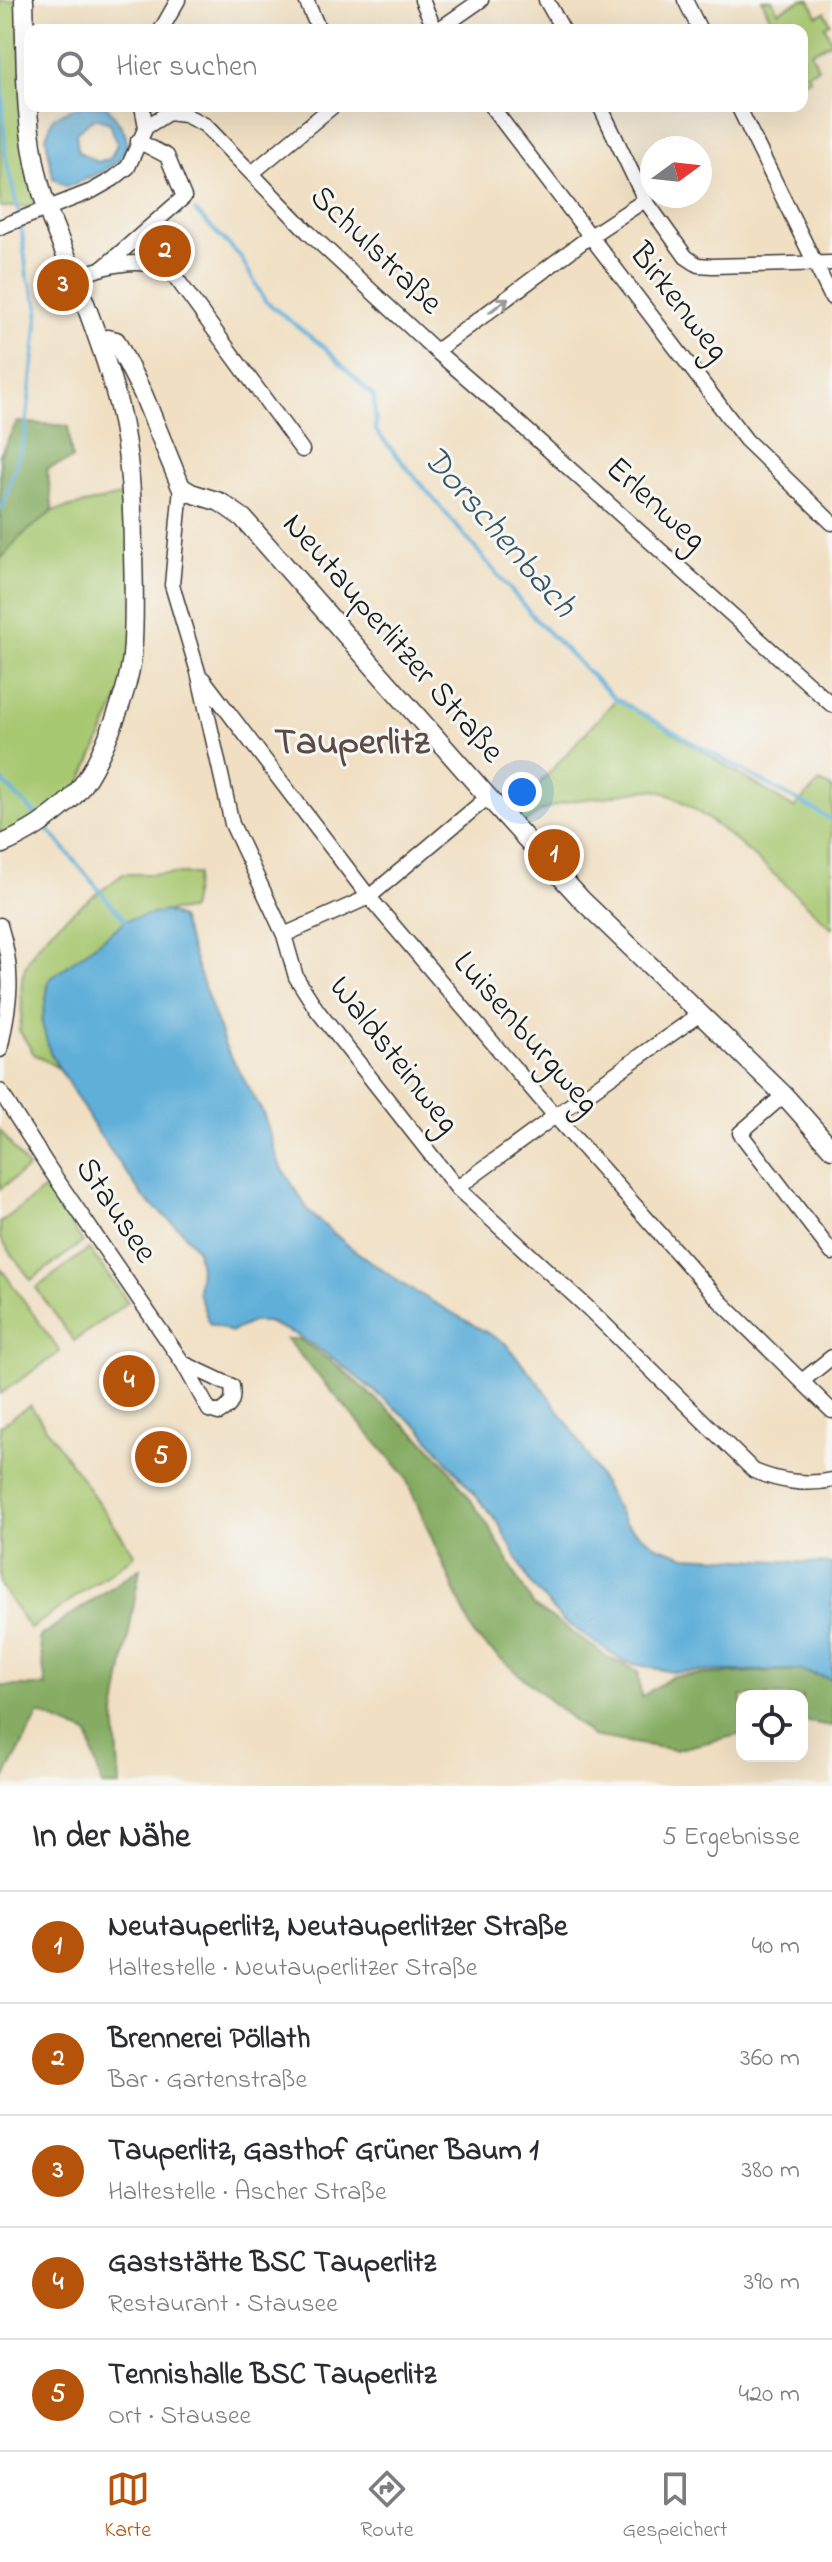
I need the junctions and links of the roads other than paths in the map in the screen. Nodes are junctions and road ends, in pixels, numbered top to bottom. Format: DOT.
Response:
graph roads {
  1 [pos="24,0"];
  2 [pos="178,0"];
  3 [pos="306,0"];
  4 [pos="422,0"];
  5 [pos="481,0"];
  6 [pos="546,0"];
  7 [pos="685,0"];
  8 [pos="25,24"];
  9 [pos="164,24"];
  10 [pos="316,24"];
  11 [pos="434,24"];
  12 [pos="446,24"];
  13 [pos="560,24"];
  14 [pos="697,24"];
  15 [pos="29,112"];
  16 [pos="143,112"];
  17 [pos="326,112"];
  18 [pos="495,112"];
  19 [pos="603,112"];
  20 [pos="741,112"];
  21 [pos="146,127"];
  22 [pos="138,141"];
  23 [pos="252,173"];
  24 [pos="640,190"];
  25 [pos="640,203"];
  26 [pos="651,208"];
  27 [pos="47,210"];
  28 [pos="3,226"];
  29 [pos="589,237"];
  30 [pos="832,263"];
  31 [pos="816,264"];
  32 [pos="104,267"];
  33 [pos="75,278"];
  34 [pos="832,298"];
  35 [pos="100,341"];
  36 [pos="436,351"];
  37 [pos="302,450"];
  38 [pos="181,487"];
  39 [pos="832,523"];
  40 [pos="198,672"];
  41 [pos="832,705"];
  42 [pos="488,797"];
  43 [pos="0,845"];
  44 [pos="369,897"];
  45 [pos="0,925"];
  46 [pos="284,935"];
  47 [pos="700,1014"];
  48 [pos="0,1050"];
  49 [pos="0,1091"];
  50 [pos="784,1095"];
  51 [pos="555,1116"];
  52 [pos="832,1149"];
  53 [pos="457,1188"];
  54 [pos="832,1253"];
  55 [pos="832,1357"];
  56 [pos="183,1363"];
  57 [pos="802,1381"];
  58 [pos="832,1411"];
  59 [pos="832,1480"];
  1 -- 8 [label="street"];
  2 -- 9 [label="street"];
  3 -- 10 [label="street"];
  4 -- 11 [label="street"];
  5 -- 12 [label="street"];
  6 -- 13 [label="street"];
  7 -- 14 [label="street"];
  15 -- 27 [label="street"];
  16 -- 21 [label="street"];
  17 -- 23 [label="street"];
  18 -- 29 [label="street, Birkenweg"];
  19 -- 24 [label="street"];
  20 -- 31 [label="street"];
  21 -- 22 [label="street"];
  21 -- 23 [label="street, Schulstraße"];
  22 -- 27 [label="street"];
  22 -- 32 [label="street"];
  23 -- 36 [label="street, Schulstraße"];
  25 -- 29 [label="street, Schulstraße"];
  26 -- 31 [label="street"];
  27 -- 28 [label="street"];
  27 -- 33 [label="street"];
  36 -- 29 [label="street, Schulstraße, one-way"];
  29 -- 39 [label="street, Birkenweg"];
  30 -- 31 [label="street"];
  31 -- 34 [label="street"];
  32 -- 33 [label="street"];
  32 -- 37 [label="street"];
  33 -- 35 [label="street"];
  35 -- 38 [label="street"];
  35 -- 43 [label="street"];
  36 -- 41 [label="street, Erlenweg"];
  38 -- 40 [label="street, Waldsteinweg"];
  38 -- 42 [label="street, Neutauperlitzer Straße"];
  40 -- 44 [label="street, Luisenburgweg"];
  40 -- 46 [label="street, Waldsteinweg"];
  42 -- 44 [label="street"];
  42 -- 47 [label="street, Neutauperlitzer Straße"];
  44 -- 46 [label="street"];
  44 -- 51 [label="street, Luisenburgweg"];
  45 -- 48 [label="street"];
  46 -- 53 [label="street, Waldsteinweg"];
  47 -- 50 [label="street, Neutauperlitzer Straße"];
  47 -- 51 [label="street"];
  49 -- 56 [label="street, Stausee"];
  50 -- 52 [label="street, Neutauperlitzer Straße"];
  50 -- 54 [label="street"];
  51 -- 53 [label="street"];
  51 -- 57 [label="street, Luisenburgweg"];
  53 -- 59 [label="street, Waldsteinweg"];
  55 -- 57 [label="street"];
  57 -- 58 [label="street, Luisenburgweg"];
}
